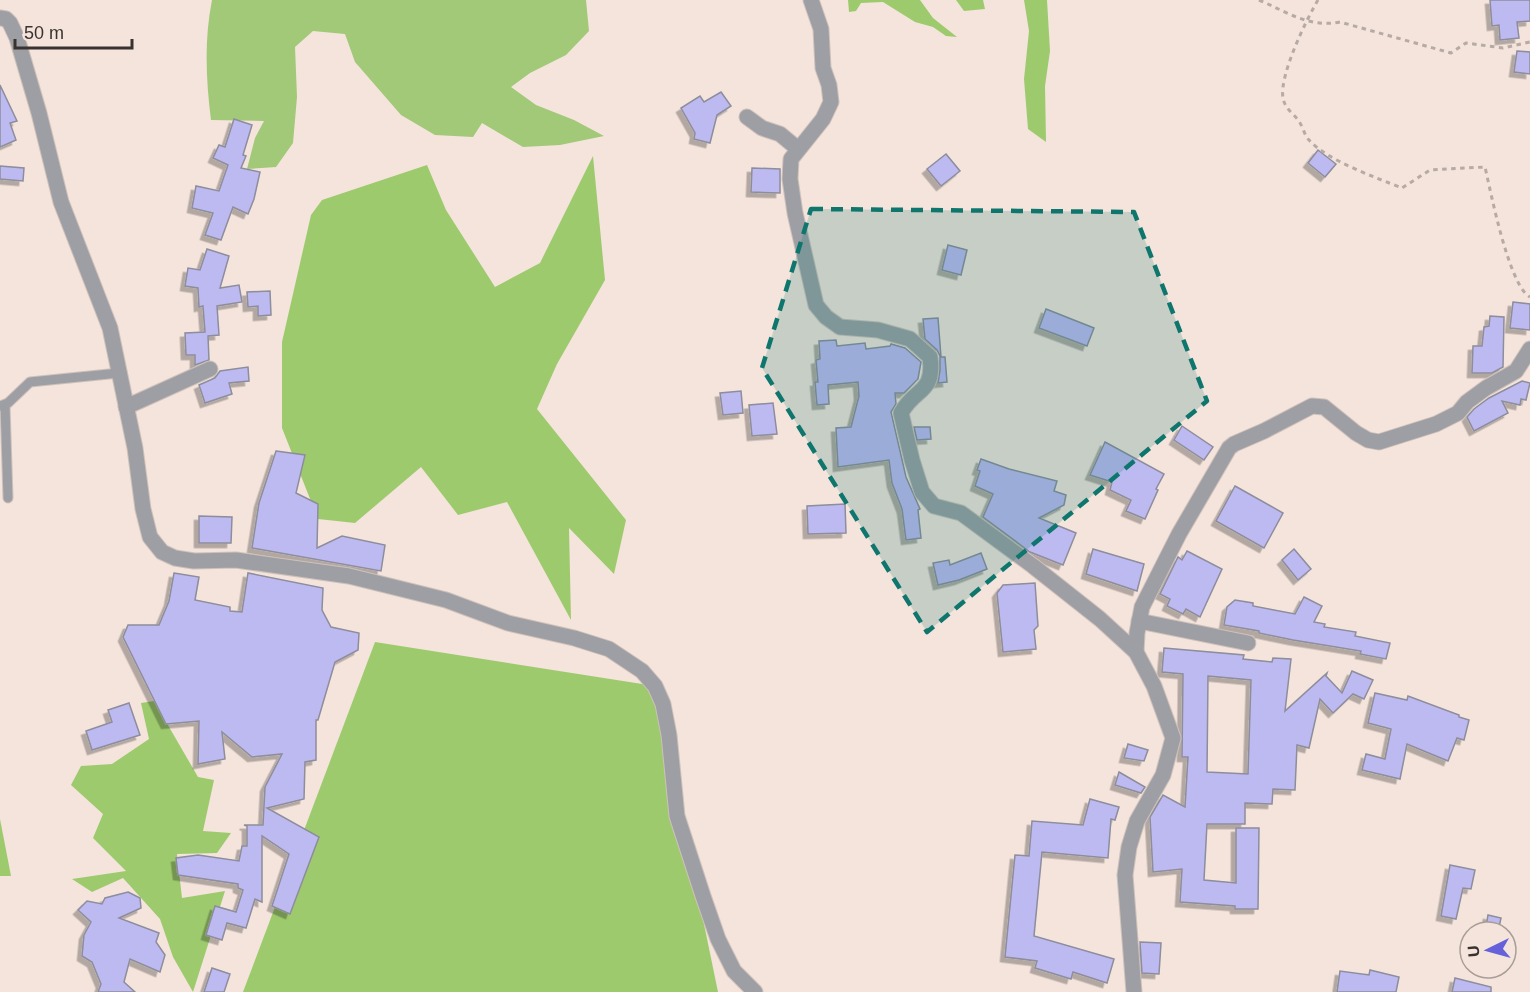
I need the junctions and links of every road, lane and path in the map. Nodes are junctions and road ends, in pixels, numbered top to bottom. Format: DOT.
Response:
graph roads {
  1 [pos="811,0"];
  2 [pos="1259,0"];
  3 [pos="1318,0"];
  4 [pos="0,18"];
  5 [pos="1306,21"];
  6 [pos="1530,42"];
  7 [pos="747,117"];
  8 [pos="798,149"];
  9 [pos="1530,297"];
  10 [pos="1530,349"];
  11 [pos="210,369"];
  12 [pos="119,373"];
  13 [pos="2,406"];
  14 [pos="126,407"];
  15 [pos="8,498"];
  16 [pos="1139,621"];
  17 [pos="1248,643"];
  18 [pos="1136,652"];
  19 [pos="755,992"];
  20 [pos="1134,992"];
  1 -- 8 [label="street"];
  2 -- 5 [label="path"];
  3 -- 5 [label="path"];
  4 -- 12 [label="street"];
  5 -- 6 [label="path"];
  5 -- 9 [label="path"];
  7 -- 8 [label="street"];
  8 -- 18 [label="street"];
  10 -- 16 [label="street"];
  11 -- 14 [label="street"];
  12 -- 13 [label="lane"];
  12 -- 14 [label="street"];
  13 -- 15 [label="lane"];
  14 -- 19 [label="street"];
  16 -- 17 [label="street"];
  16 -- 18 [label="street"];
  18 -- 20 [label="street"];
}
